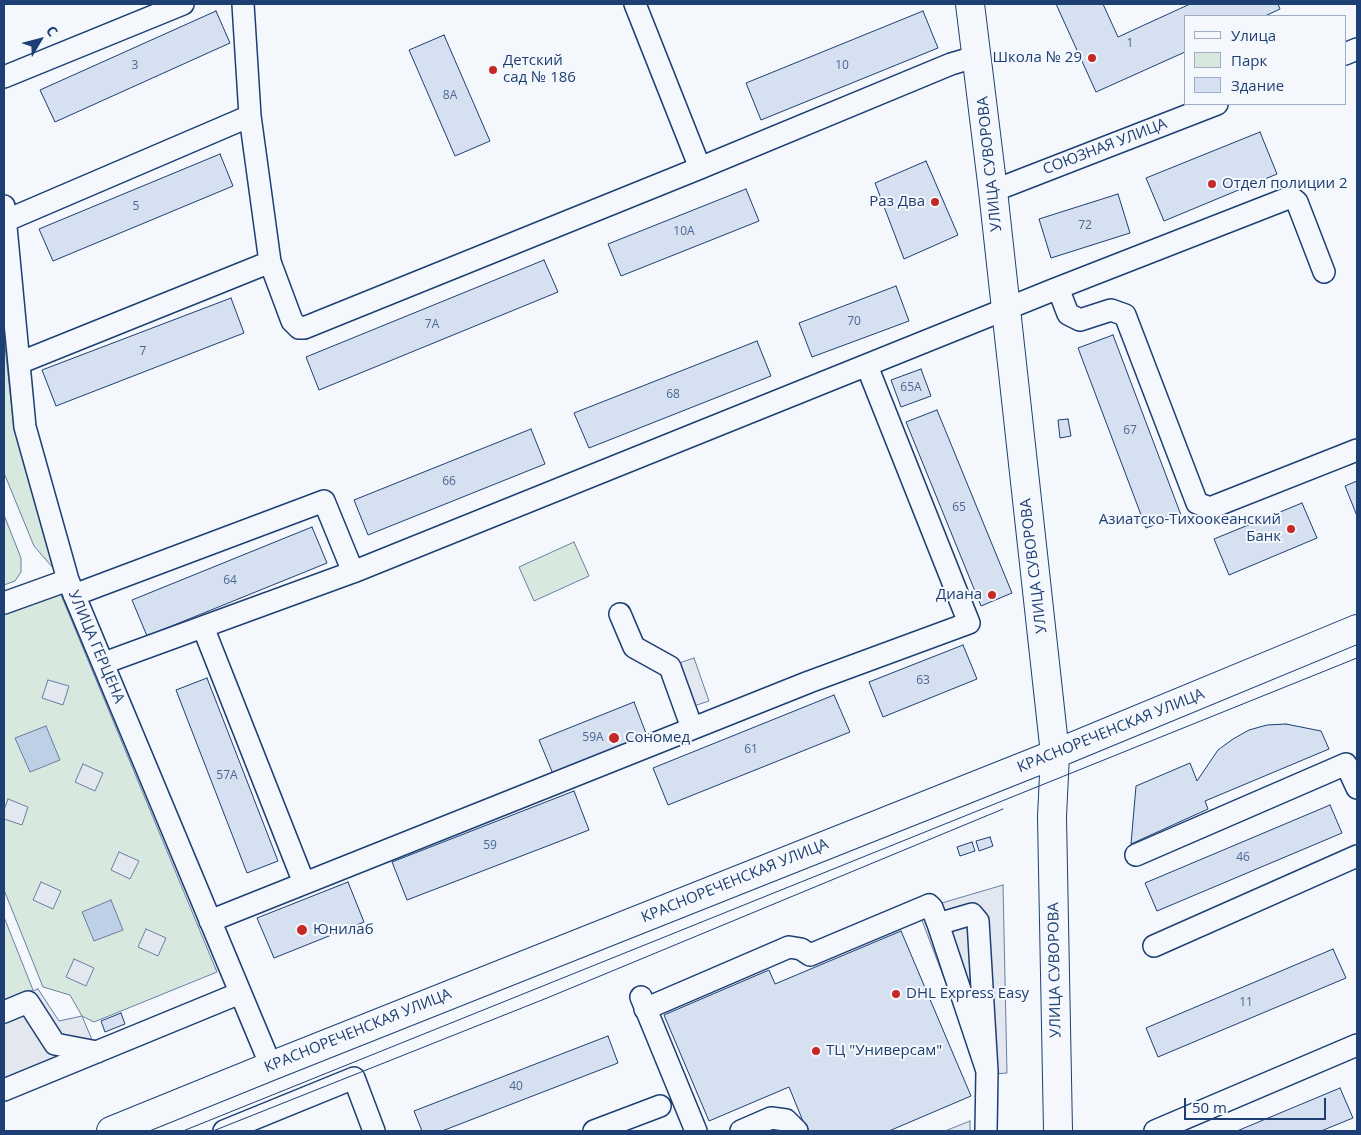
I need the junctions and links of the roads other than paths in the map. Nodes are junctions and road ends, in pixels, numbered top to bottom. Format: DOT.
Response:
graph roads {
  1 [pos="183,4"];
  2 [pos="243,4"];
  3 [pos="635,4"];
  4 [pos="970,4"];
  5 [pos="978,56"];
  6 [pos="4,77"];
  7 [pos="1214,105"];
  8 [pos="250,116"];
  9 [pos="700,168"];
  10 [pos="993,191"];
  11 [pos="4,214"];
  12 [pos="270,262"];
  13 [pos="1324,272"];
  14 [pos="1058,288"];
  15 [pos="1006,310"];
  16 [pos="19,363"];
  17 [pos="867,366"];
  18 [pos="1357,450"];
  19 [pos="353,572"];
  20 [pos="71,587"];
  21 [pos="4,603"];
  22 [pos="620,614"];
  23 [pos="203,627"];
  24 [pos="1357,630"];
  25 [pos="104,663"];
  26 [pos="692,728"];
  27 [pos="1054,754"];
  28 [pos="1357,788"];
  29 [pos="1136,854"];
  30 [pos="1357,856"];
  31 [pos="304,884"];
  32 [pos="210,921"];
  33 [pos="938,924"];
  34 [pos="1154,946"];
  35 [pos="240,993"];
  36 [pos="4,1012"];
  37 [pos="1357,1045"];
  38 [pos="97,1052"];
  39 [pos="270,1066"];
  40 [pos="987,1071"];
  41 [pos="4,1090"];
  42 [pos="660,1106"];
  43 [pos="982,1130"];
  44 [pos="111,1131"];
  45 [pos="224,1131"];
  46 [pos="374,1131"];
  47 [pos="594,1131"];
  48 [pos="696,1131"];
  49 [pos="741,1131"];
  50 [pos="797,1131"];
  51 [pos="1058,1131"];
  52 [pos="1155,1131"];
  1 -- 6 [label="street"];
  2 -- 8 [label="street"];
  3 -- 9 [label="street"];
  4 -- 5 [label="main road, УЛИЦА СУВОРОВА"];
  5 -- 9 [label="street"];
  5 -- 10 [label="main road, УЛИЦА СУВОРОВА"];
  7 -- 10 [label="street, СОЮЗНАЯ УЛИЦА"];
  8 -- 11 [label="street"];
  8 -- 12 [label="street"];
  9 -- 12 [label="street"];
  10 -- 15 [label="main road, УЛИЦА СУВОРОВА"];
  11 -- 16 [label="street, УЛИЦА ГЕРЦЕНА"];
  12 -- 16 [label="street"];
  13 -- 14 [label="street"];
  14 -- 15 [label="street"];
  14 -- 18 [label="street"];
  15 -- 17 [label="street"];
  15 -- 27 [label="main road, УЛИЦА СУВОРОВА"];
  16 -- 20 [label="street, УЛИЦА ГЕРЦЕНА"];
  17 -- 19 [label="street"];
  17 -- 26 [label="street"];
  19 -- 20 [label="street"];
  19 -- 23 [label="street"];
  20 -- 21 [label="street"];
  20 -- 25 [label="street, УЛИЦА ГЕРЦЕНА"];
  22 -- 26 [label="street"];
  23 -- 25 [label="street"];
  23 -- 31 [label="street"];
  24 -- 27 [label="main road, КРАСНОРЕЧЕНСКАЯ УЛИЦА"];
  25 -- 32 [label="street, УЛИЦА ГЕРЦЕНА"];
  26 -- 31 [label="street"];
  27 -- 39 [label="main road, КРАСНОРЕЧЕНСКАЯ УЛИЦА"];
  27 -- 51 [label="main road, УЛИЦА СУВОРОВА"];
  28 -- 29 [label="street"];
  30 -- 34 [label="street"];
  31 -- 32 [label="street"];
  32 -- 35 [label="street, УЛИЦА ГЕРЦЕНА"];
  33 -- 40 [label="street"];
  33 -- 40 [label="street"];
  33 -- 48 [label="street"];
  35 -- 38 [label="street"];
  35 -- 39 [label="street, УЛИЦА ГЕРЦЕНА"];
  36 -- 38 [label="street"];
  37 -- 52 [label="street"];
  38 -- 41 [label="street"];
  39 -- 44 [label="main road, КРАСНОРЕЧЕНСКАЯ УЛИЦА"];
  40 -- 43 [label="street"];
  42 -- 47 [label="street"];
  45 -- 46 [label="street"];
  49 -- 50 [label="street"];
}
